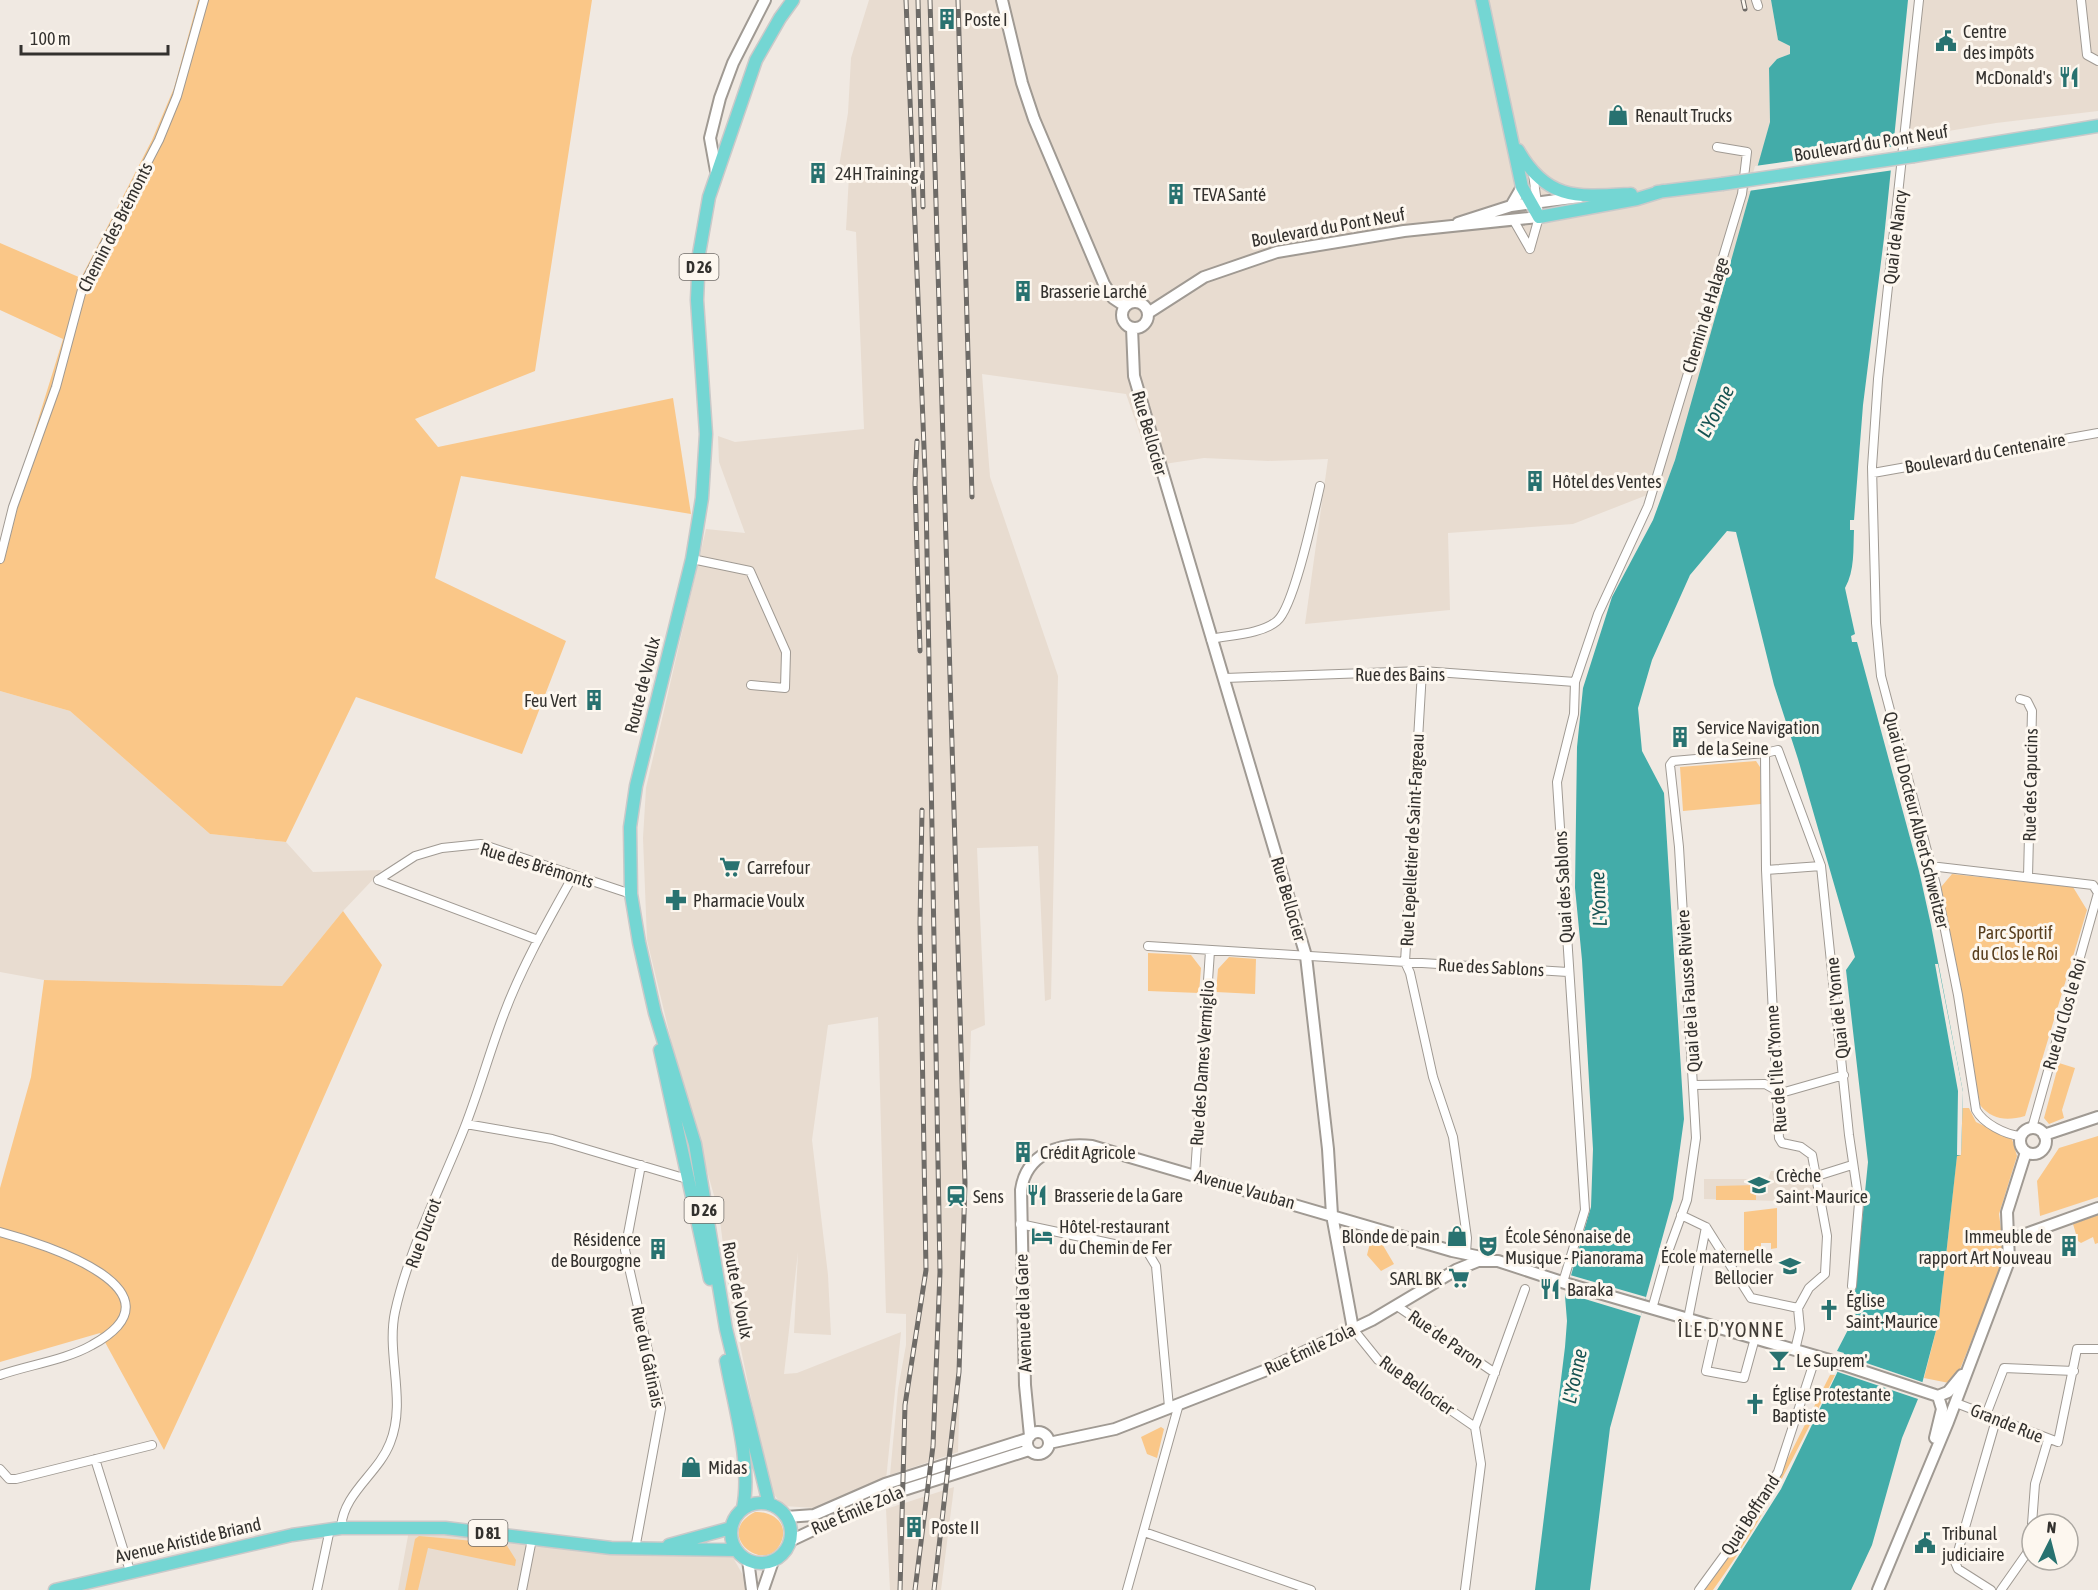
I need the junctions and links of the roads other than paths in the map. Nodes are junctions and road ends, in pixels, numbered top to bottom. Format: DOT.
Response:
graph roads {
  1 [pos="204,0"];
  2 [pos="765,0"];
  3 [pos="794,0"];
  4 [pos="1002,0"];
  5 [pos="1482,0"];
  6 [pos="1919,0"];
  7 [pos="2081,0"];
  8 [pos="2098,61"];
  9 [pos="2098,127"];
  10 [pos="1512,140"];
  11 [pos="1717,147"];
  12 [pos="716,171"];
  13 [pos="1533,174"];
  14 [pos="1522,187"];
  15 [pos="1663,191"];
  16 [pos="1586,197"];
  17 [pos="1534,202"];
  18 [pos="1511,206"];
  19 [pos="1539,217"];
  20 [pos="1514,221"];
  21 [pos="1455,224"];
  22 [pos="1125,306"];
  23 [pos="1148,313"];
  24 [pos="1132,328"];
  25 [pos="2098,433"];
  26 [pos="1873,473"];
  27 [pos="1320,486"];
  28 [pos="1648,506"];
  29 [pos="0,559"];
  30 [pos="692,560"];
  31 [pos="1211,639"];
  32 [pos="1422,671"];
  33 [pos="1225,678"];
  34 [pos="1575,682"];
  35 [pos="752,685"];
  36 [pos="2020,699"];
  37 [pos="1765,753"];
  38 [pos="1821,866"];
  39 [pos="1930,866"];
  40 [pos="1766,870"];
  41 [pos="573,876"];
  42 [pos="2028,877"];
  43 [pos="2098,893"];
  44 [pos="631,894"];
  45 [pos="2089,927"];
  46 [pos="2098,933"];
  47 [pos="538,940"];
  48 [pos="1148,946"];
  49 [pos="1210,951"];
  50 [pos="1306,956"];
  51 [pos="1405,962"];
  52 [pos="1568,972"];
  53 [pos="655,1013"];
  54 [pos="1844,1075"];
  55 [pos="1695,1084"];
  56 [pos="1775,1088"];
  57 [pos="2098,1116"];
  58 [pos="466,1124"];
  59 [pos="2032,1128"];
  60 [pos="2044,1135"];
  61 [pos="2021,1136"];
  62 [pos="2026,1152"];
  63 [pos="1037,1158"];
  64 [pos="641,1165"];
  65 [pos="1852,1165"];
  66 [pos="1195,1174"];
  67 [pos="1817,1176"];
  68 [pos="687,1179"];
  69 [pos="2098,1208"];
  70 [pos="1332,1215"];
  71 [pos="1681,1215"];
  72 [pos="1020,1224"];
  73 [pos="1706,1227"];
  74 [pos="0,1232"];
  75 [pos="2009,1240"];
  76 [pos="1452,1251"];
  77 [pos="1466,1253"];
  78 [pos="1498,1261"];
  79 [pos="1456,1270"];
  80 [pos="1566,1283"];
  81 [pos="1852,1286"];
  82 [pos="1525,1289"];
  83 [pos="1397,1305"];
  84 [pos="1647,1308"];
  85 [pos="1798,1308"];
  86 [pos="1688,1319"];
  87 [pos="1716,1327"];
  88 [pos="1353,1329"];
  89 [pos="1755,1338"];
  90 [pos="2098,1349"];
  91 [pos="1795,1350"];
  92 [pos="1975,1354"];
  93 [pos="1816,1356"];
  94 [pos="2074,1371"];
  95 [pos="1495,1373"];
  96 [pos="0,1375"];
  97 [pos="1935,1395"];
  98 [pos="1956,1403"];
  99 [pos="1174,1405"];
  100 [pos="1986,1415"];
  101 [pos="1996,1420"];
  102 [pos="1475,1427"];
  103 [pos="2048,1440"];
  104 [pos="1028,1442"];
  105 [pos="1048,1443"];
  106 [pos="152,1445"];
  107 [pos="95,1459"];
  108 [pos="0,1469"];
  109 [pos="1927,1473"];
  110 [pos="769,1504"];
  111 [pos="743,1508"];
  112 [pos="2033,1512"];
  113 [pos="786,1517"];
  114 [pos="731,1528"];
  115 [pos="335,1529"];
  116 [pos="1144,1532"];
  117 [pos="532,1539"];
  118 [pos="790,1541"];
  119 [pos="657,1548"];
  120 [pos="634,1549"];
  121 [pos="736,1550"];
  122 [pos="748,1560"];
  123 [pos="772,1561"];
  124 [pos="2020,1564"];
  125 [pos="130,1571"];
  126 [pos="55,1590"];
  127 [pos="317,1590"];
  128 [pos="522,1590"];
  129 [pos="752,1590"];
  130 [pos="763,1590"];
  131 [pos="1127,1590"];
  132 [pos="1311,1590"];
  133 [pos="1465,1590"];
  134 [pos="1699,1590"];
  135 [pos="1878,1590"];
  136 [pos="1991,1590"];
  137 [pos="2001,1590"];
  1 -- 29 [label="street, Chemin des Brémonts"];
  2 -- 12 [label="main road, D 26"];
  3 -- 12 [label="main road"];
  4 -- 22 [label="main road"];
  5 -- 10 [label="main road"];
  6 -- 26 [label="street, Quai de Nancy"];
  7 -- 8 [label="street"];
  9 -- 15 [label="main road, Boulevard du Pont Neuf, bridge"];
  10 -- 13 [label="main road"];
  10 -- 14 [label="main road"];
  11 -- 28 [label="street, Chemin de Halage"];
  12 -- 30 [label="main road, Route de Voulx / D 26"];
  13 -- 16 [label="main road, Boulevard du Pont Neuf"];
  13 -- 17 [label="street"];
  14 -- 17 [label="main road"];
  14 -- 18 [label="main road"];
  15 -- 16 [label="main road, Boulevard du Pont Neuf"];
  15 -- 19 [label="main road, Boulevard du Pont Neuf"];
  16 -- 17 [label="main road, Boulevard du Pont Neuf"];
  17 -- 18 [label="main road, Boulevard du Pont Neuf"];
  17 -- 19 [label="main road"];
  18 -- 21 [label="main road, Boulevard du Pont Neuf"];
  19 -- 20 [label="main road, Boulevard du Pont Neuf"];
  19 -- 20 [label="street"];
  20 -- 21 [label="main road, Boulevard du Pont Neuf"];
  21 -- 23 [label="main road, Boulevard du Pont Neuf"];
  22 -- 23 [label="main road"];
  22 -- 24 [label="main road"];
  23 -- 24 [label="main road"];
  24 -- 31 [label="main road, Rue Bellocier"];
  25 -- 26 [label="street, Boulevard du Centenaire"];
  26 -- 39 [label="street, Quai du Docteur Albert Schweitzer"];
  27 -- 31 [label="street"];
  28 -- 34 [label="street, Quai des Sablons"];
  30 -- 35 [label="street"];
  30 -- 44 [label="main road, Route de Voulx / D 26"];
  31 -- 33 [label="main road, Rue Bellocier"];
  32 -- 33 [label="street, Rue des Bains"];
  32 -- 34 [label="street, Rue des Bains"];
  32 -- 51 [label="street, Rue Lepelletier de Saint-Fargeau"];
  33 -- 50 [label="main road, Rue Bellocier"];
  34 -- 52 [label="street, Quai des Sablons"];
  36 -- 42 [label="street, Rue des Capucins"];
  37 -- 38 [label="street, Quai de l'Yonne"];
  37 -- 40 [label="street, Rue de l'Île d'Yonne"];
  37 -- 55 [label="street, Quai de la Fausse Rivière"];
  38 -- 40 [label="street"];
  38 -- 54 [label="street, Quai de l'Yonne"];
  39 -- 42 [label="street, Rue du Clos le Roi"];
  39 -- 61 [label="street, Quai du Docteur Albert Schweitzer"];
  40 -- 56 [label="street, Rue de l'Île d'Yonne"];
  41 -- 44 [label="street, Rue des Brémonts"];
  41 -- 47 [label="street, Rue Ducrot"];
  41 -- 47 [label="street, Rue des Brémonts"];
  42 -- 43 [label="street, Rue du Clos le Roi"];
  43 -- 45 [label="street, Rue du Clos le Roi"];
  44 -- 53 [label="main road, Route de Voulx / D 26"];
  45 -- 46 [label="street"];
  45 -- 59 [label="street, Rue du Clos le Roi"];
  47 -- 58 [label="street, Rue Ducrot"];
  48 -- 49 [label="street"];
  49 -- 50 [label="street"];
  49 -- 66 [label="street, Rue des Dames Vermiglio"];
  50 -- 51 [label="street, Rue des Sablons"];
  50 -- 70 [label="main road, Rue Bellocier"];
  51 -- 52 [label="street, Rue des Sablons"];
  51 -- 77 [label="street, Rue Lepelletier de Saint-Fargeau"];
  52 -- 80 [label="street, Quai des Sablons"];
  53 -- 68 [label="main road, Route de Voulx / D 26"];
  53 -- 110 [label="main road, Route de Voulx / D 26"];
  54 -- 56 [label="street"];
  54 -- 65 [label="street, Quai de l'Yonne"];
  55 -- 56 [label="street"];
  55 -- 71 [label="street, Quai de la Fausse Rivière"];
  56 -- 67 [label="street, Rue de l'Île d'Yonne"];
  57 -- 60 [label="main road"];
  58 -- 64 [label="street"];
  58 -- 115 [label="street, Rue Ducrot"];
  59 -- 60 [label="main road"];
  59 -- 61 [label="main road"];
  60 -- 62 [label="main road"];
  61 -- 62 [label="main road"];
  62 -- 75 [label="main road"];
  63 -- 66 [label="main road, Avenue Vauban"];
  63 -- 72 [label="main road, Avenue de la Gare"];
  64 -- 68 [label="street"];
  64 -- 120 [label="street, Rue du Gâtinais"];
  65 -- 67 [label="street"];
  65 -- 81 [label="street, Quai de l'Yonne"];
  66 -- 70 [label="main road, Avenue Vauban"];
  67 -- 85 [label="street, Rue de l'Île d'Yonne"];
  68 -- 111 [label="main road, Route de Voulx / D 26"];
  69 -- 75 [label="main road"];
  70 -- 76 [label="main road, Avenue Vauban"];
  70 -- 88 [label="main road, Rue Bellocier"];
  71 -- 73 [label="street"];
  71 -- 84 [label="street, Quai de la Fausse Rivière"];
  72 -- 99 [label="street"];
  72 -- 104 [label="main road, Avenue de la Gare"];
  73 -- 85 [label="street"];
  73 -- 86 [label="street"];
  74 -- 96 [label="street"];
  75 -- 92 [label="main road"];
  76 -- 77 [label="main road, Avenue Vauban"];
  76 -- 79 [label="main road"];
  77 -- 78 [label="main road, Avenue Vauban"];
  78 -- 79 [label="main road, Rue Émile Zola"];
  78 -- 80 [label="main road, Rue Émile Zola"];
  79 -- 83 [label="main road, Rue Émile Zola"];
  80 -- 84 [label="main road, Rue Émile Zola"];
  82 -- 95 [label="street"];
  83 -- 88 [label="main road, Rue Émile Zola"];
  83 -- 95 [label="street, Rue de Paron"];
  84 -- 86 [label="main road, Rue Émile Zola"];
  85 -- 91 [label="street"];
  86 -- 87 [label="main road, Rue Émile Zola"];
  87 -- 89 [label="main road, Rue Émile Zola"];
  87 -- 89 [label="street"];
  88 -- 99 [label="main road, Rue Émile Zola"];
  88 -- 102 [label="street, Rue Bellocier"];
  89 -- 91 [label="main road, Rue Émile Zola"];
  90 -- 94 [label="street"];
  91 -- 93 [label="main road, Rue Émile Zola"];
  92 -- 97 [label="main road"];
  92 -- 98 [label="main road"];
  93 -- 97 [label="main road, Rue Émile Zola"];
  93 -- 134 [label="street, Quai Boffrand"];
  94 -- 100 [label="street"];
  94 -- 103 [label="street, Grande Rue"];
  95 -- 102 [label="street"];
  97 -- 109 [label="main road"];
  98 -- 100 [label="street, Grande Rue"];
  98 -- 109 [label="main road"];
  99 -- 105 [label="main road, Rue Émile Zola"];
  99 -- 116 [label="street"];
  100 -- 101 [label="street, Grande Rue"];
  101 -- 103 [label="street, Grande Rue"];
  101 -- 136 [label="street"];
  102 -- 133 [label="street"];
  103 -- 112 [label="street"];
  104 -- 105 [label="main road"];
  104 -- 105 [label="main road"];
  104 -- 113 [label="main road, Rue Émile Zola"];
  104 -- 118 [label="main road, Rue Émile Zola"];
  106 -- 107 [label="street"];
  107 -- 108 [label="street"];
  107 -- 125 [label="street"];
  109 -- 135 [label="main road"];
  110 -- 111 [label="main road"];
  110 -- 113 [label="main road"];
  111 -- 114 [label="main road"];
  113 -- 118 [label="main road"];
  114 -- 119 [label="main road, D 81"];
  114 -- 121 [label="main road"];
  115 -- 117 [label="main road, D 81"];
  115 -- 125 [label="main road, Avenue Aristide Briand / D 81"];
  115 -- 127 [label="street, Rue Ducrot"];
  116 -- 131 [label="street"];
  116 -- 132 [label="street"];
  117 -- 120 [label="main road, D 81"];
  117 -- 128 [label="street"];
  118 -- 123 [label="main road"];
  119 -- 120 [label="main road, D 81"];
  119 -- 121 [label="main road, D 81"];
  121 -- 122 [label="main road"];
  122 -- 123 [label="main road"];
  122 -- 129 [label="main road"];
  123 -- 130 [label="main road"];
  124 -- 137 [label="street"];
  125 -- 126 [label="main road, Avenue Aristide Briand / D 81"];
}
